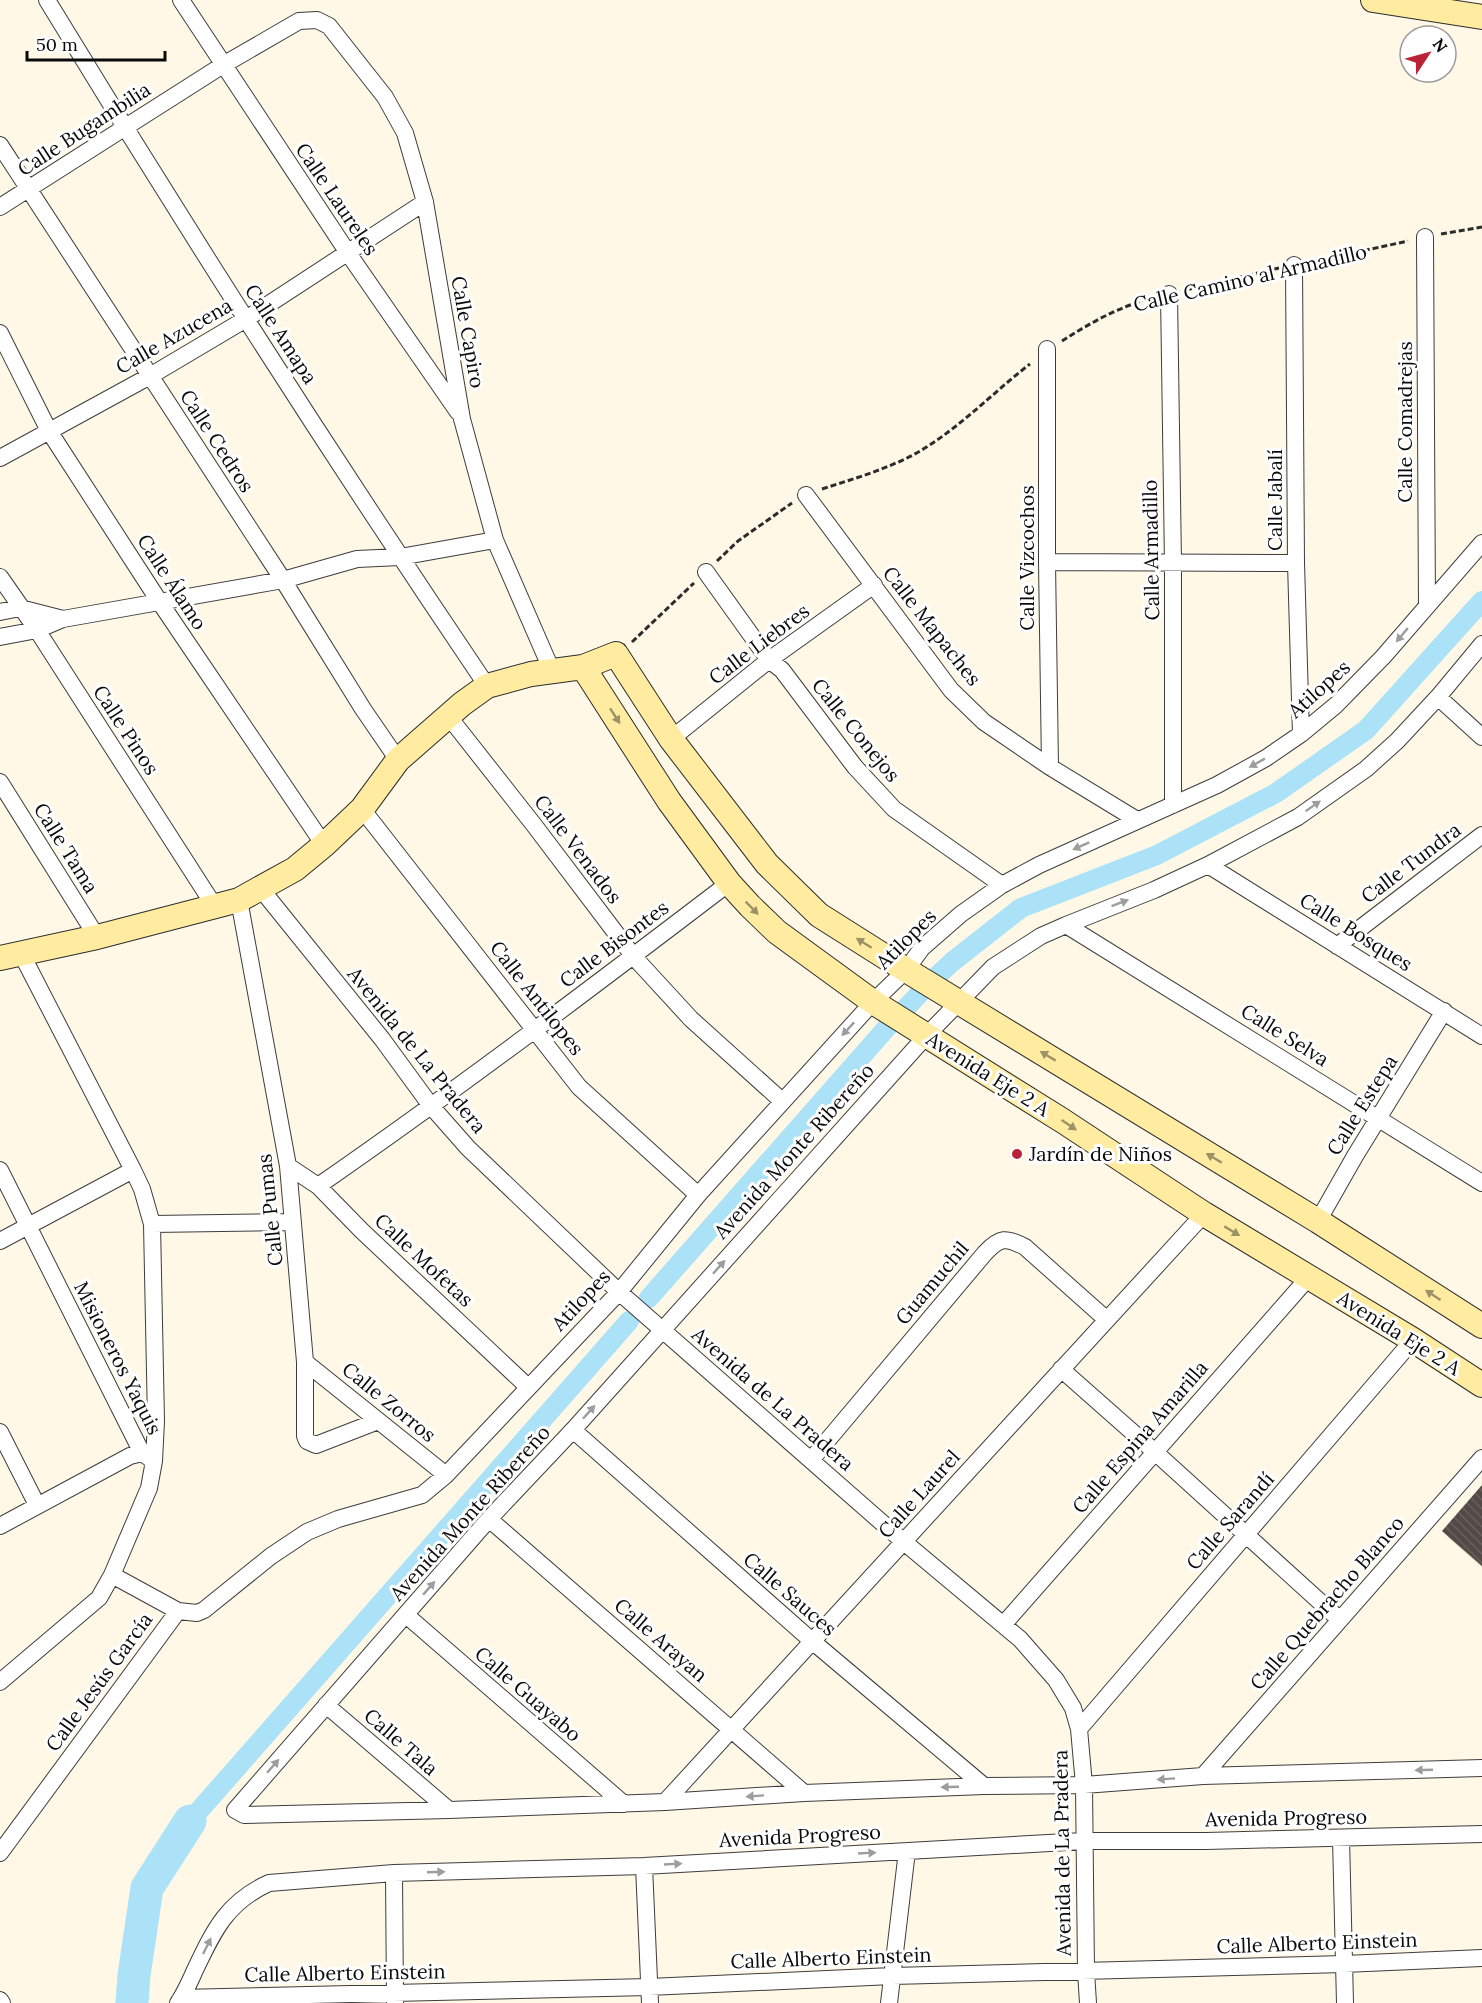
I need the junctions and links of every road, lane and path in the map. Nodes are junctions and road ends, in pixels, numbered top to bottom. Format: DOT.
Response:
graph roads {
  1 [pos="47,0"];
  2 [pos="181,0"];
  3 [pos="1373,0"];
  4 [pos="1482,17"];
  5 [pos="317,20"];
  6 [pos="223,65"];
  7 [pos="125,128"];
  8 [pos="0,145"];
  9 [pos="29,190"];
  10 [pos="425,202"];
  11 [pos="0,207"];
  12 [pos="1482,226"];
  13 [pos="1425,237"];
  14 [pos="348,253"];
  15 [pos="1294,265"];
  16 [pos="1169,294"];
  17 [pos="246,319"];
  18 [pos="0,333"];
  19 [pos="1047,349"];
  20 [pos="150,376"];
  21 [pos="462,419"];
  22 [pos="49,431"];
  23 [pos="0,458"];
  24 [pos="806,495"];
  25 [pos="495,540"];
  26 [pos="1482,543"];
  27 [pos="400,557"];
  28 [pos="1047,562"];
  29 [pos="1173,563"];
  30 [pos="1296,563"];
  31 [pos="706,572"];
  32 [pos="0,577"];
  33 [pos="282,580"];
  34 [pos="874,585"];
  35 [pos="159,601"];
  36 [pos="1427,606"];
  37 [pos="20,608"];
  38 [pos="0,612"];
  39 [pos="63,619"];
  40 [pos="37,630"];
  41 [pos="0,637"];
  42 [pos="1482,644"];
  43 [pos="616,654"];
  44 [pos="769,660"];
  45 [pos="583,667"];
  46 [pos="552,671"];
  47 [pos="487,686"];
  48 [pos="1438,697"];
  49 [pos="449,717"];
  50 [pos="1301,734"];
  51 [pos="1482,737"];
  52 [pos="671,739"];
  53 [pos="398,760"];
  54 [pos="1050,767"];
  55 [pos="0,782"];
  56 [pos="1173,806"];
  57 [pos="362,809"];
  58 [pos="1137,820"];
  59 [pos="1482,835"];
  60 [pos="324,845"];
  61 [pos="1208,865"];
  62 [pos="729,883"];
  63 [pos="1002,885"];
  64 [pos="261,889"];
  65 [pos="239,900"];
  66 [pos="215,907"];
  67 [pos="1066,924"];
  68 [pos="97,937"];
  69 [pos="1337,946"];
  70 [pos="10,955"];
  71 [pos="634,957"];
  72 [pos="906,970"];
  73 [pos="873,1002"];
  74 [pos="959,1002"];
  75 [pos="1444,1011"];
  76 [pos="535,1029"];
  77 [pos="927,1035"];
  78 [pos="1482,1036"];
  79 [pos="782,1101"];
  80 [pos="431,1106"];
  81 [pos="1379,1118"];
  82 [pos="288,1166"];
  83 [pos="0,1170"];
  84 [pos="133,1170"];
  85 [pos="1482,1183"];
  86 [pos="318,1186"];
  87 [pos="698,1195"];
  88 [pos="1204,1214"];
  89 [pos="1318,1221"];
  90 [pos="292,1222"];
  91 [pos="152,1224"];
  92 [pos="28,1226"];
  93 [pos="0,1241"];
  94 [pos="1309,1277"];
  95 [pos="619,1292"];
  96 [pos="1107,1320"];
  97 [pos="1482,1326"];
  98 [pos="662,1330"];
  99 [pos="1413,1340"];
  100 [pos="305,1362"];
  101 [pos="1061,1369"];
  102 [pos="1482,1385"];
  103 [pos="528,1387"];
  104 [pos="378,1421"];
  105 [pos="573,1430"];
  106 [pos="0,1432"];
  107 [pos="1155,1452"];
  108 [pos="148,1457"];
  109 [pos="1482,1458"];
  110 [pos="811,1460"];
  111 [pos="446,1476"];
  112 [pos="37,1505"];
  113 [pos="489,1519"];
  114 [pos="0,1526"];
  115 [pos="1246,1534"];
  116 [pos="904,1542"];
  117 [pos="112,1575"];
  118 [pos="178,1611"];
  119 [pos="406,1615"];
  120 [pos="1340,1620"];
  121 [pos="1003,1625"];
  122 [pos="812,1641"];
  123 [pos="0,1682"];
  124 [pos="326,1705"];
  125 [pos="732,1729"];
  126 [pos="1079,1729"];
  127 [pos="1482,1768"];
  128 [pos="1203,1776"];
  129 [pos="1084,1785"];
  130 [pos="984,1786"];
  131 [pos="804,1793"];
  132 [pos="665,1802"];
  133 [pos="624,1804"];
  134 [pos="449,1810"];
  135 [pos="1482,1834"];
  136 [pos="1341,1838"];
  137 [pos="1084,1841"];
  138 [pos="907,1851"];
  139 [pos="0,1852"];
  140 [pos="644,1866"];
  141 [pos="394,1873"];
  142 [pos="1482,1958"];
  143 [pos="1344,1964"];
  144 [pos="1086,1971"];
  145 [pos="892,1976"];
  146 [pos="650,1995"];
  147 [pos="395,1998"];
  148 [pos="180,2001"];
  149 [pos="889,2003"];
  150 [pos="1088,2003"];
  151 [pos="1345,2003"];
  1 -- 7 [label="street, Calle Amapa"];
  2 -- 6 [label="street, Calle Laureles"];
  3 -- 4 [label="street"];
  5 -- 6 [label="street, Calle Bugambilia"];
  5 -- 10 [label="street, Calle Capiro"];
  6 -- 7 [label="street, Calle Bugambilia"];
  6 -- 14 [label="street, Calle Laureles"];
  7 -- 9 [label="street, Calle Bugambilia"];
  7 -- 17 [label="street, Calle Amapa"];
  8 -- 9 [label="street, Calle Cedros"];
  9 -- 11 [label="street, Calle Bugambilia"];
  9 -- 20 [label="street, Calle Cedros"];
  10 -- 14 [label="street, Calle Azucena"];
  10 -- 21 [label="street, Calle Capiro"];
  12 -- 13 [label="path, Calle Camino al Armadillo"];
  13 -- 15 [label="path, Calle Camino al Armadillo"];
  13 -- 36 [label="street, Calle Comadrejas"];
  14 -- 17 [label="street, Calle Azucena"];
  14 -- 21 [label="street, Calle Laureles"];
  15 -- 16 [label="path, Calle Camino al Armadillo"];
  15 -- 30 [label="street, Calle Jabalí"];
  16 -- 19 [label="path, Calle Camino al Armadillo"];
  16 -- 29 [label="street, Calle Armadillo"];
  17 -- 20 [label="street, Calle Azucena"];
  17 -- 27 [label="street, Calle Amapa"];
  18 -- 22 [label="street, Calle Álamo"];
  19 -- 24 [label="path, Calle Camino al Armadillo"];
  19 -- 28 [label="street, Calle Vizcochos"];
  20 -- 22 [label="street, Calle Azucena"];
  20 -- 33 [label="street, Calle Cedros"];
  21 -- 25 [label="street, Calle Capiro"];
  22 -- 23 [label="street, Calle Azucena"];
  22 -- 35 [label="street, Calle Álamo"];
  24 -- 31 [label="path, Calle Camino al Armadillo"];
  24 -- 34 [label="street, Calle Mapaches"];
  25 -- 27 [label="street"];
  25 -- 46 [label="street, Calle Capiro"];
  26 -- 36 [label="street, Atilopes"];
  27 -- 33 [label="street"];
  27 -- 47 [label="street, Calle Amapa"];
  28 -- 29 [label="street"];
  28 -- 54 [label="street, Calle Vizcochos"];
  29 -- 30 [label="street"];
  29 -- 56 [label="street, Calle Armadillo"];
  30 -- 50 [label="street, Calle Jabalí"];
  31 -- 43 [label="path, Calle Camino al Armadillo"];
  31 -- 44 [label="street, Calle Conejos"];
  32 -- 37 [label="street, Calle Pinos"];
  33 -- 35 [label="street"];
  33 -- 53 [label="street, Calle Cedros"];
  34 -- 44 [label="street, Calle Liebres"];
  34 -- 54 [label="street, Calle Mapaches"];
  35 -- 39 [label="street"];
  35 -- 60 [label="street, Calle Álamo"];
  36 -- 50 [label="street, Atilopes, one-way"];
  37 -- 38 [label="street"];
  37 -- 39 [label="street"];
  37 -- 40 [label="street, Calle Pinos"];
  39 -- 40 [label="street"];
  40 -- 41 [label="street"];
  40 -- 66 [label="street, Calle Pinos"];
  42 -- 48 [label="street, Avenida Monte Ribereño"];
  43 -- 45 [label="street"];
  43 -- 52 [label="street"];
  44 -- 52 [label="street, Calle Liebres"];
  44 -- 63 [label="street, Calle Conejos"];
  45 -- 46 [label="street"];
  45 -- 62 [label="street, Avenida Eje 2 A, one-way"];
  46 -- 47 [label="street"];
  47 -- 49 [label="street"];
  48 -- 51 [label="street"];
  61 -- 48 [label="street, Avenida Monte Ribereño, one-way"];
  49 -- 53 [label="street"];
  49 -- 71 [label="street, Calle Venados"];
  50 -- 56 [label="street, Atilopes, one-way"];
  72 -- 52 [label="street, one-way"];
  53 -- 57 [label="street"];
  54 -- 58 [label="street, Calle Mapaches"];
  55 -- 68 [label="street, Calle Tama"];
  56 -- 58 [label="street, Atilopes"];
  57 -- 60 [label="street"];
  57 -- 76 [label="street, Calle Antilopes"];
  58 -- 63 [label="street, Atilopes, one-way"];
  59 -- 69 [label="street, Calle Tundra"];
  60 -- 64 [label="street"];
  67 -- 61 [label="street, Avenida Monte Ribereño, one-way"];
  61 -- 69 [label="street, Calle Bosques"];
  62 -- 71 [label="street, Calle Bisontes"];
  62 -- 73 [label="street, Avenida Eje 2 A, one-way"];
  63 -- 72 [label="street, Atilopes"];
  64 -- 65 [label="street"];
  64 -- 80 [label="street, Avenida de La Pradera"];
  65 -- 66 [label="street"];
  65 -- 82 [label="street, Calle Pumas"];
  66 -- 68 [label="street"];
  67 -- 74 [label="street, Avenida Monte Ribereño"];
  67 -- 81 [label="street, Calle Selva"];
  68 -- 70 [label="street"];
  69 -- 75 [label="street, Calle Bosques"];
  70 -- 84 [label="street"];
  71 -- 76 [label="street, Calle Bisontes"];
  71 -- 79 [label="street, Calle Venados"];
  72 -- 73 [label="street, Atilopes"];
  72 -- 74 [label="street"];
  73 -- 77 [label="street, Avenida Eje 2 A"];
  73 -- 79 [label="street, Atilopes, one-way"];
  74 -- 77 [label="street, Avenida Monte Ribereño"];
  89 -- 74 [label="street, one-way"];
  75 -- 78 [label="street, Calle Bosques"];
  75 -- 81 [label="street, Calle Estepa"];
  76 -- 80 [label="street, Calle Bisontes"];
  76 -- 87 [label="street, Calle Antilopes"];
  77 -- 88 [label="street, Avenida Eje 2 A, one-way"];
  98 -- 77 [label="street, Avenida Monte Ribereño, one-way"];
  79 -- 87 [label="street, Atilopes"];
  80 -- 86 [label="street, Calle Bisontes"];
  80 -- 95 [label="street, Avenida de La Pradera"];
  81 -- 85 [label="street, Calle Selva"];
  81 -- 89 [label="street, Calle Estepa"];
  82 -- 86 [label="street, Calle Mofetas"];
  82 -- 90 [label="street, Calle Pumas"];
  83 -- 92 [label="street, Misioneros Yaquis"];
  84 -- 91 [label="street"];
  84 -- 92 [label="street"];
  86 -- 103 [label="street, Calle Mofetas"];
  87 -- 95 [label="street, Atilopes"];
  88 -- 94 [label="street, Avenida Eje 2 A, one-way"];
  88 -- 96 [label="street, Calle Laurel"];
  97 -- 89 [label="street, one-way"];
  90 -- 91 [label="street"];
  90 -- 100 [label="street, Calle Pumas"];
  91 -- 108 [label="street"];
  92 -- 93 [label="street"];
  92 -- 108 [label="street, Misioneros Yaquis"];
  94 -- 99 [label="street, Avenida Eje 2 A"];
  94 -- 107 [label="street, Calle Espina Amarilla"];
  95 -- 98 [label="street, Avenida de La Pradera"];
  95 -- 103 [label="street, Atilopes"];
  96 -- 101 [label="street, Calle Laurel"];
  96 -- 110 [label="street, Guamuchil"];
  105 -- 98 [label="street, Avenida Monte Ribereño, one-way"];
  98 -- 110 [label="street, Avenida de La Pradera"];
  99 -- 102 [label="street, Avenida Eje 2 A"];
  99 -- 115 [label="street, Calle Sarandí"];
  100 -- 104 [label="street, Calle Zorros"];
  100 -- 104 [label="street, Calle Pumas"];
  101 -- 107 [label="street"];
  101 -- 116 [label="street, Calle Laurel"];
  103 -- 111 [label="street, Atilopes"];
  104 -- 111 [label="street, Calle Zorros"];
  105 -- 113 [label="street, Avenida Monte Ribereño"];
  105 -- 122 [label="street, Calle Sauces"];
  106 -- 112 [label="street"];
  107 -- 115 [label="street"];
  107 -- 121 [label="street, Calle Espina Amarilla"];
  108 -- 112 [label="street, Misioneros Yaquis"];
  108 -- 117 [label="street"];
  109 -- 120 [label="street, Calle Quebracho Blanco"];
  110 -- 116 [label="street, Avenida de La Pradera"];
  111 -- 118 [label="street, Calle Jesús García"];
  112 -- 114 [label="street, Misioneros Yaquis"];
  119 -- 113 [label="street, Avenida Monte Ribereño, one-way"];
  113 -- 125 [label="street, Calle Arayan"];
  115 -- 120 [label="street"];
  115 -- 126 [label="street, Calle Sarandí"];
  116 -- 121 [label="street, Avenida de La Pradera"];
  116 -- 122 [label="street, Calle Laurel"];
  117 -- 118 [label="street"];
  117 -- 123 [label="street"];
  118 -- 139 [label="street, Calle Jesús García"];
  119 -- 124 [label="street, Avenida Monte Ribereño"];
  119 -- 133 [label="street, Calle Guayabo"];
  120 -- 128 [label="street, Calle Quebracho Blanco"];
  121 -- 126 [label="street, Avenida de La Pradera"];
  122 -- 125 [label="street, Calle Laurel"];
  122 -- 130 [label="street, Calle Sauces"];
  124 -- 134 [label="street, Calle Tala"];
  134 -- 124 [label="street, Avenida Monte Ribereño, one-way"];
  125 -- 131 [label="street, Calle Arayan"];
  125 -- 132 [label="street, Calle Laurel"];
  126 -- 129 [label="street, Avenida de La Pradera"];
  127 -- 128 [label="street, one-way"];
  128 -- 129 [label="street, one-way"];
  129 -- 130 [label="street"];
  129 -- 137 [label="street, Avenida de La Pradera"];
  130 -- 131 [label="street, one-way"];
  131 -- 132 [label="street, one-way"];
  132 -- 133 [label="street"];
  133 -- 134 [label="street"];
  135 -- 136 [label="street, Avenida Progreso"];
  136 -- 137 [label="street, Avenida Progreso"];
  136 -- 143 [label="street"];
  137 -- 138 [label="street, Avenida Progreso"];
  137 -- 144 [label="street, Avenida de La Pradera"];
  140 -- 138 [label="street, Avenida Progreso, one-way"];
  138 -- 145 [label="street"];
  141 -- 140 [label="street, Avenida Progreso, one-way"];
  140 -- 146 [label="street"];
  141 -- 147 [label="street"];
  148 -- 141 [label="street, Avenida Progreso, one-way"];
  142 -- 143 [label="street, Calle Alberto Einstein"];
  143 -- 144 [label="street, Calle Alberto Einstein"];
  143 -- 151 [label="street"];
  144 -- 145 [label="street, Calle Alberto Einstein"];
  144 -- 150 [label="street, Avenida de La Pradera"];
  145 -- 146 [label="street, Calle Alberto Einstein"];
  145 -- 149 [label="street"];
  146 -- 147 [label="street, Calle Alberto Einstein"];
  147 -- 148 [label="street, Calle Alberto Einstein"];
}
